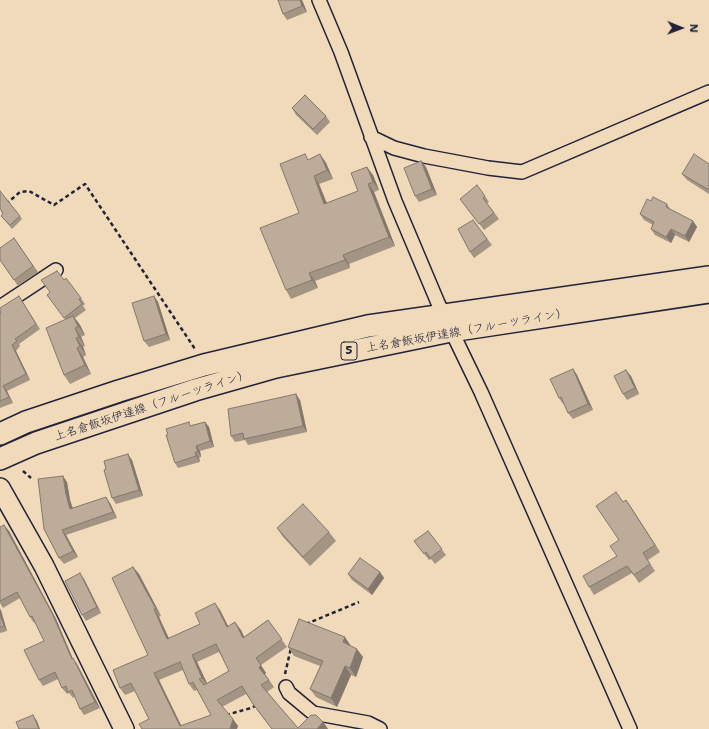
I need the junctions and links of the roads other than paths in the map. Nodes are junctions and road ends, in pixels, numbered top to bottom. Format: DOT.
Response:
graph roads {
  1 [pos="320,0"];
  2 [pos="709,92"];
  3 [pos="371,137"];
  4 [pos="56,270"];
  5 [pos="709,277"];
  6 [pos="709,292"];
  7 [pos="0,307"];
  8 [pos="447,324"];
  9 [pos="0,434"];
  10 [pos="0,459"];
  11 [pos="0,488"];
  12 [pos="286,687"];
  13 [pos="124,729"];
  14 [pos="380,729"];
  15 [pos="630,729"];
  1 -- 3 [label="street"];
  2 -- 3 [label="street"];
  3 -- 8 [label="street"];
  4 -- 7 [label="street"];
  5 -- 8 [label="main road, 上名倉飯坂伊達線（フルーツライン） / 5"];
  6 -- 8 [label="main road, 上名倉飯坂伊達線（フルーツライン） / 5"];
  8 -- 9 [label="main road, 上名倉飯坂伊達線（フルーツライン） / 5"];
  8 -- 10 [label="main road, 上名倉飯坂伊達線（フルーツライン） / 5"];
  8 -- 15 [label="street"];
  11 -- 13 [label="street"];
  12 -- 14 [label="street"];
}
